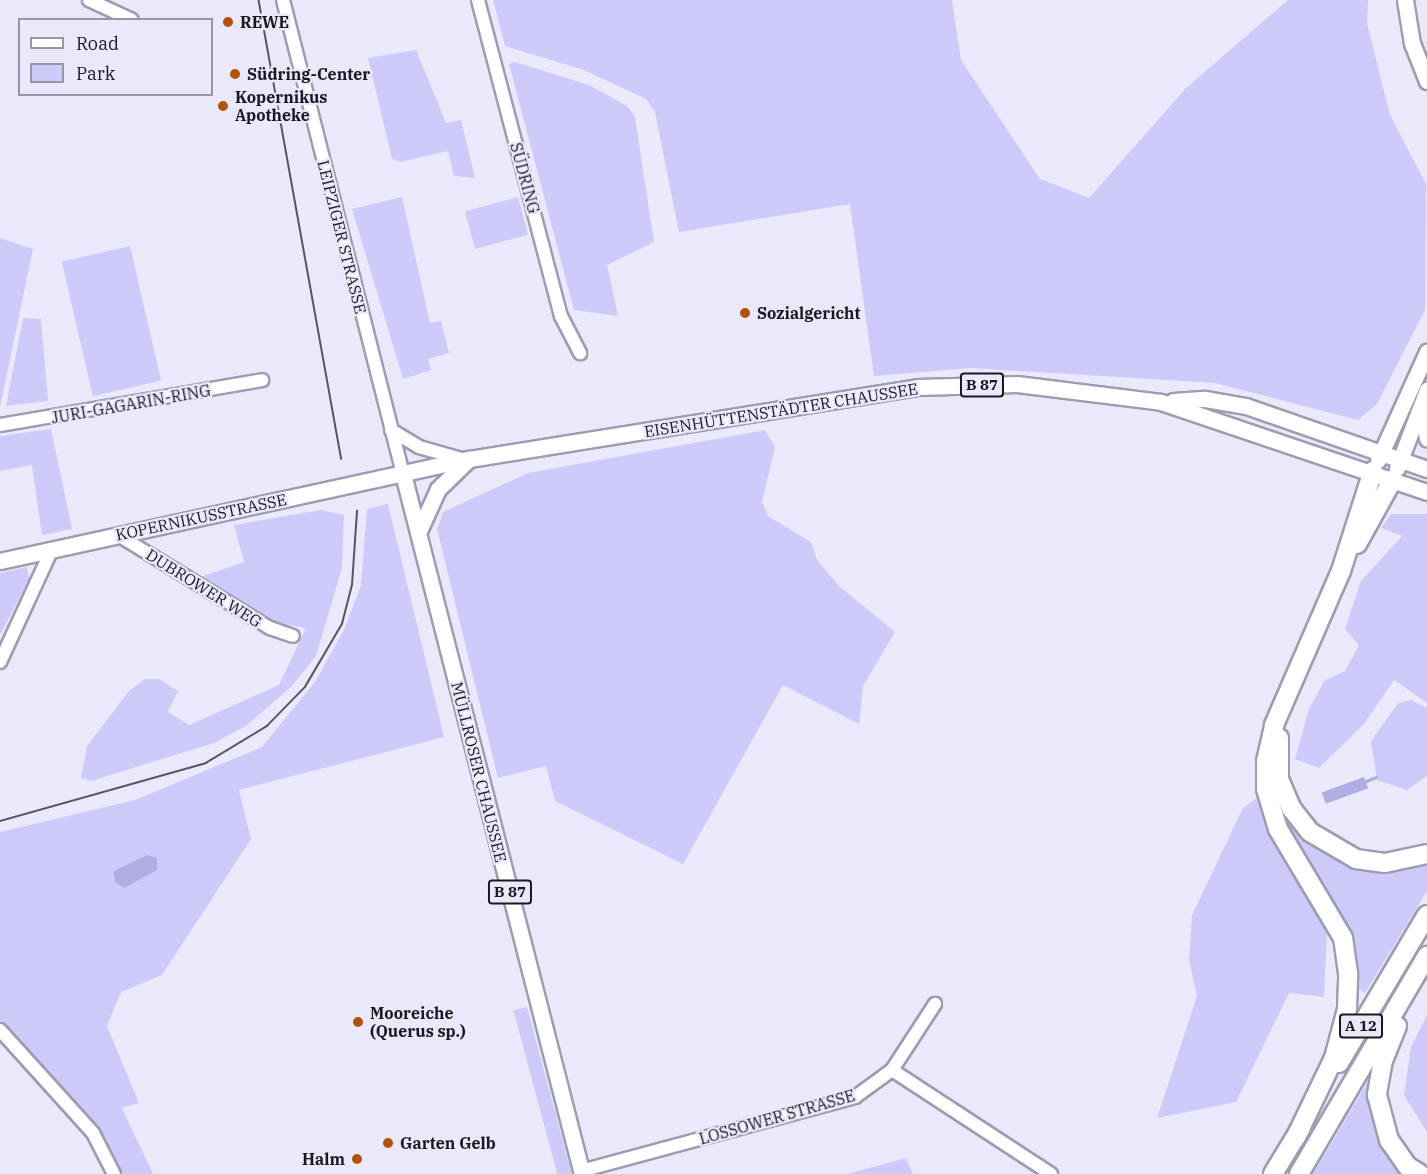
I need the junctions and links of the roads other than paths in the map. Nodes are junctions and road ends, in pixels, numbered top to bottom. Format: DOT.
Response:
graph roads {
  1 [pos="89,0"];
  2 [pos="283,0"];
  3 [pos="478,0"];
  4 [pos="1405,0"];
  5 [pos="128,18"];
  6 [pos="1427,81"];
  7 [pos="1427,352"];
  8 [pos="580,353"];
  9 [pos="262,380"];
  10 [pos="1426,394"];
  11 [pos="1161,402"];
  12 [pos="0,425"];
  13 [pos="391,430"];
  14 [pos="1427,439"];
  15 [pos="1382,451"];
  16 [pos="1401,458"];
  17 [pos="469,459"];
  18 [pos="1427,469"];
  19 [pos="1373,471"];
  20 [pos="403,474"];
  21 [pos="1393,479"];
  22 [pos="1427,492"];
  23 [pos="419,531"];
  24 [pos="118,536"];
  25 [pos="51,550"];
  26 [pos="0,561"];
  27 [pos="1341,571"];
  28 [pos="293,636"];
  29 [pos="0,662"];
  30 [pos="1287,700"];
  31 [pos="1427,854"];
  32 [pos="1427,915"];
  33 [pos="1427,956"];
  34 [pos="1427,961"];
  35 [pos="935,1004"];
  36 [pos="0,1030"];
  37 [pos="892,1070"];
  38 [pos="1296,1137"];
  39 [pos="581,1172"];
  40 [pos="114,1174"];
  41 [pos="1051,1174"];
  42 [pos="1273,1174"];
  43 [pos="1299,1174"];
  44 [pos="1420,1174"];
  1 -- 5 [label="street"];
  2 -- 13 [label="street, LEIPZIGER STRASSE"];
  3 -- 8 [label="street, SÜDRING"];
  4 -- 6 [label="main road"];
  7 -- 15 [label="main road"];
  9 -- 12 [label="street, JURI-GAGARIN-RING"];
  10 -- 14 [label="main road"];
  10 -- 16 [label="main road"];
  11 -- 15 [label="main road, EISENHÜTTENSTÄDTER CHAUSSEE / B 87"];
  11 -- 17 [label="main road, EISENHÜTTENSTÄDTER CHAUSSEE / B 87"];
  11 -- 19 [label="main road, EISENHÜTTENSTÄDTER CHAUSSEE / B 87"];
  13 -- 17 [label="street"];
  13 -- 20 [label="street, LEIPZIGER STRASSE"];
  15 -- 16 [label="main road, EISENHÜTTENSTÄDTER CHAUSSEE / B 87"];
  15 -- 19 [label="main road"];
  16 -- 18 [label="main road, EISENHÜTTENSTÄDTER CHAUSSEE"];
  16 -- 21 [label="main road"];
  17 -- 20 [label="main road, EISENHÜTTENSTÄDTER CHAUSSEE / B 87"];
  17 -- 23 [label="main road"];
  19 -- 21 [label="main road, EISENHÜTTENSTÄDTER CHAUSSEE / B 87"];
  19 -- 27 [label="highway"];
  20 -- 23 [label="main road, MÜLLROSER CHAUSSEE / B 87"];
  20 -- 24 [label="main road, KOPERNIKUSSTRASSE"];
  21 -- 22 [label="main road, EISENHÜTTENSTÄDTER CHAUSSEE"];
  21 -- 27 [label="highway"];
  23 -- 39 [label="main road, MÜLLROSER CHAUSSEE / B 87"];
  24 -- 25 [label="main road, KOPERNIKUSSTRASSE"];
  24 -- 28 [label="street, DUBROWER WEG"];
  25 -- 26 [label="main road, KOPERNIKUSSTRASSE"];
  25 -- 29 [label="street"];
  27 -- 30 [label="highway"];
  30 -- 31 [label="highway"];
  30 -- 38 [label="highway"];
  32 -- 38 [label="highway, A 12"];
  33 -- 43 [label="highway, A 12"];
  34 -- 44 [label="highway"];
  35 -- 37 [label="street, LOSSOWER STRASSE"];
  36 -- 40 [label="street"];
  37 -- 39 [label="street, LOSSOWER STRASSE"];
  37 -- 41 [label="street"];
  38 -- 42 [label="highway, A 12"];
}
